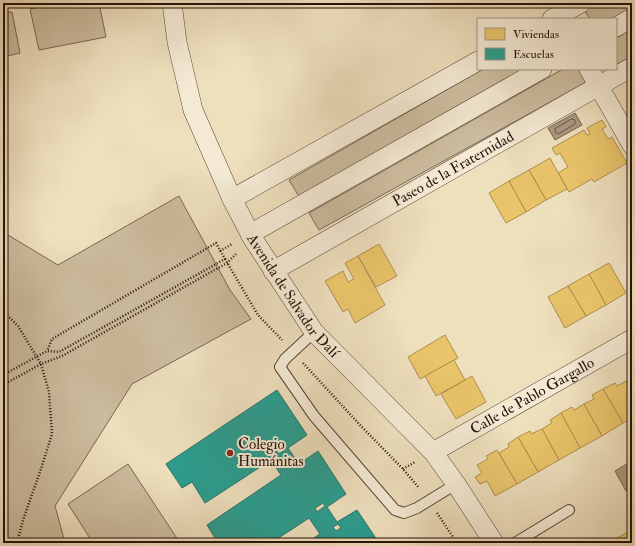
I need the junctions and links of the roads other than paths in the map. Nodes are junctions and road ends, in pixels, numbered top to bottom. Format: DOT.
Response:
graph roads {
  1 [pos="172,3"];
  2 [pos="581,3"];
  3 [pos="556,14"];
  4 [pos="632,18"];
  5 [pos="617,27"];
  6 [pos="477,62"];
  7 [pos="632,67"];
  8 [pos="540,70"];
  9 [pos="590,70"];
  10 [pos="599,86"];
  11 [pos="632,145"];
  12 [pos="232,199"];
  13 [pos="250,234"];
  14 [pos="274,272"];
  15 [pos="314,332"];
  16 [pos="632,339"];
  17 [pos="432,452"];
  18 [pos="456,484"];
  19 [pos="569,510"];
  20 [pos="494,543"];
  21 [pos="515,543"];
  1 -- 12 [label="street, Avenida de Salvador Dalí"];
  2 -- 3 [label="street"];
  4 -- 5 [label="street"];
  6 -- 12 [label="street"];
  7 -- 10 [label="street, Paseo de la Fraternidad"];
  8 -- 13 [label="street"];
  9 -- 10 [label="street"];
  10 -- 11 [label="street"];
  10 -- 14 [label="street, Paseo de la Fraternidad"];
  12 -- 13 [label="street, Avenida de Salvador Dalí"];
  13 -- 14 [label="street, Avenida de Salvador Dalí"];
  14 -- 15 [label="street, Avenida de Salvador Dalí"];
  15 -- 17 [label="street, Avenida de Salvador Dalí"];
  15 -- 18 [label="lane"];
  16 -- 17 [label="street, Calle de Pablo Gargallo"];
  17 -- 18 [label="street, Avenida de Salvador Dalí"];
  18 -- 20 [label="street, Avenida de Salvador Dalí"];
  19 -- 21 [label="lane"];
}
